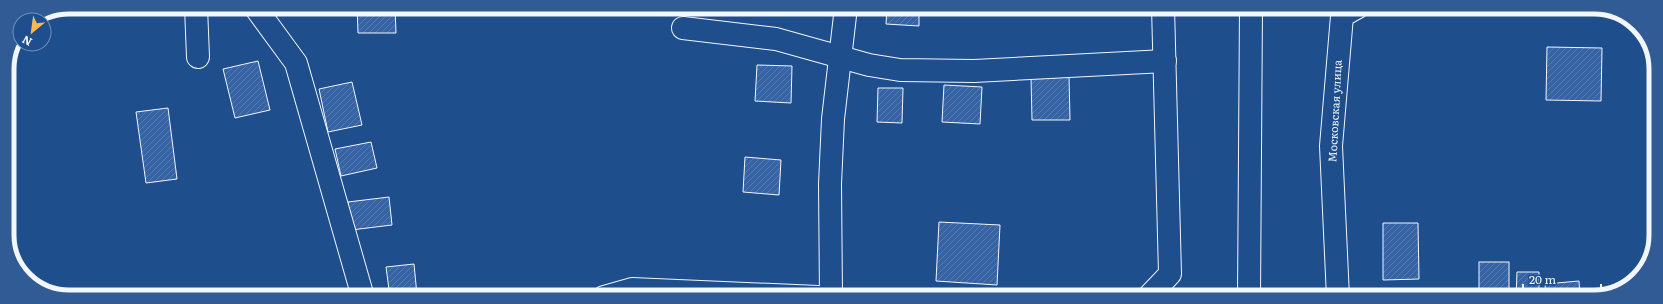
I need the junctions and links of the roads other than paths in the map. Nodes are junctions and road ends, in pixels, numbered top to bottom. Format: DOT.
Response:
graph roads {
  1 [pos="196,14"];
  2 [pos="260,14"];
  3 [pos="845,14"];
  4 [pos="1163,14"];
  5 [pos="1250,14"];
  6 [pos="1346,14"];
  7 [pos="683,28"];
  8 [pos="198,57"];
  9 [pos="839,57"];
  10 [pos="1165,61"];
  11 [pos="361,290"];
  12 [pos="628,290"];
  13 [pos="655,290"];
  14 [pos="831,290"];
  15 [pos="1155,290"];
  16 [pos="1248,290"];
  17 [pos="1338,290"];
  1 -- 8 [label="street"];
  2 -- 11 [label="street"];
  3 -- 9 [label="street"];
  4 -- 10 [label="street"];
  5 -- 16 [label="street"];
  6 -- 17 [label="street, Московская улица"];
  7 -- 9 [label="street"];
  9 -- 10 [label="street"];
  9 -- 14 [label="street"];
  10 -- 15 [label="street"];
  12 -- 13 [label="street"];
}
